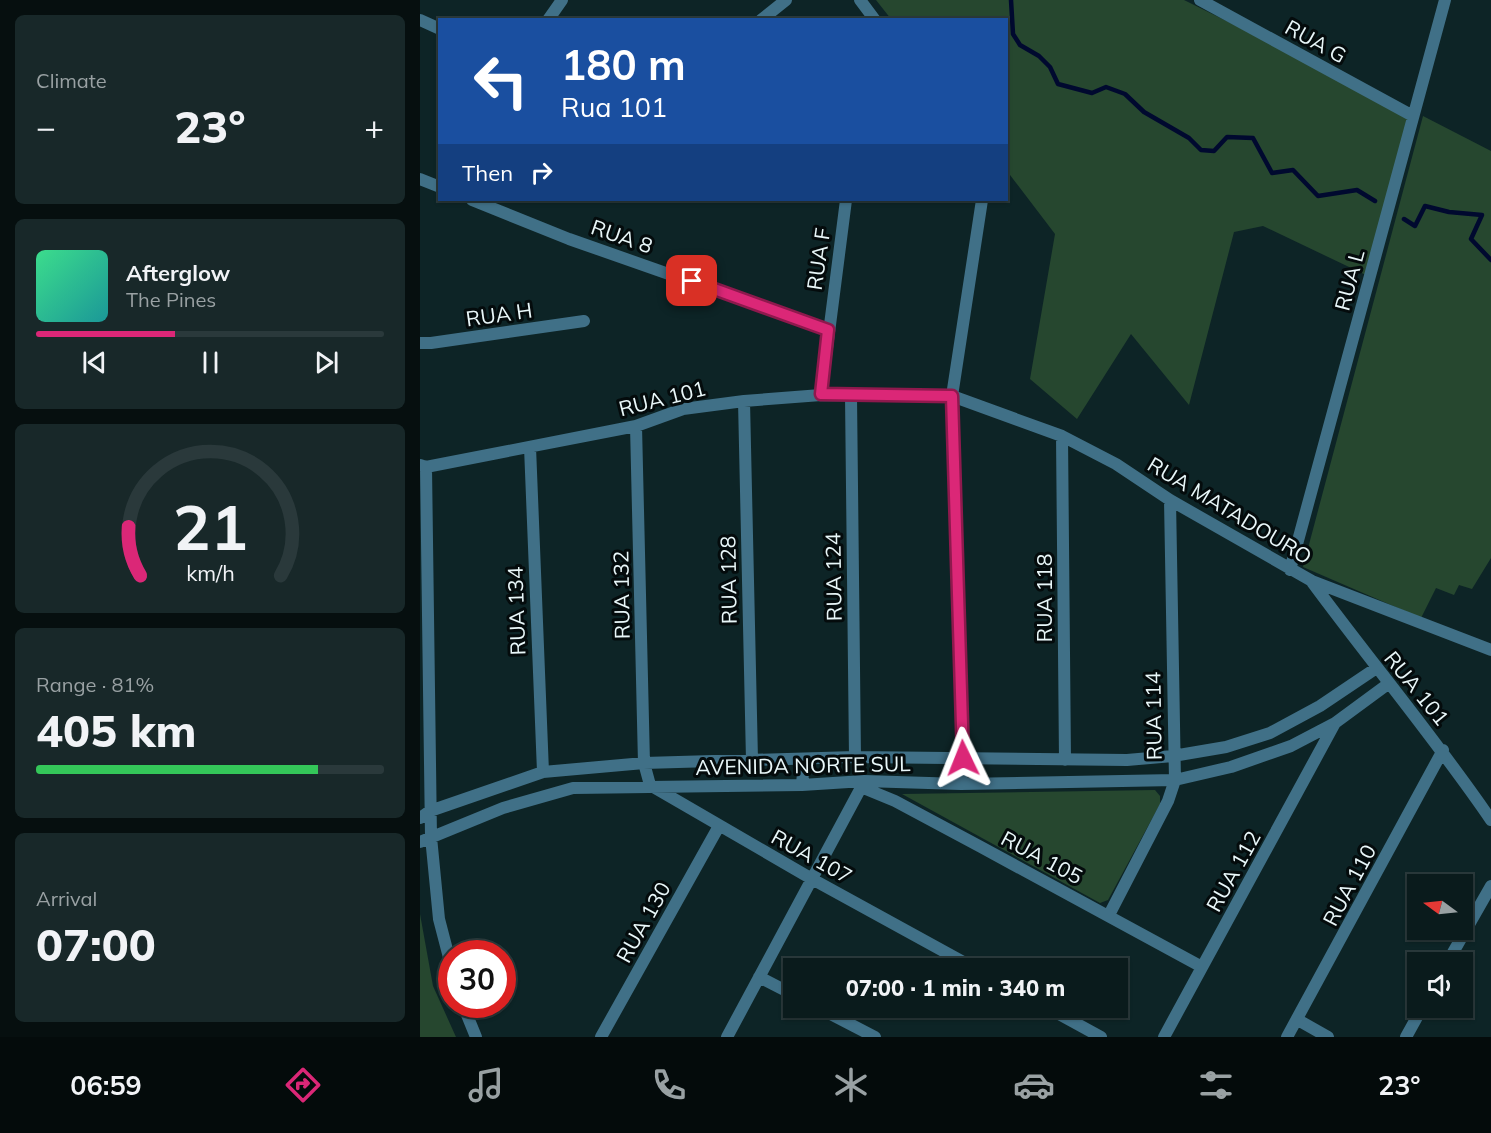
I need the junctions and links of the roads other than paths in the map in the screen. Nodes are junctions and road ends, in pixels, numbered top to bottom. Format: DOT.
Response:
graph roads {
  1 [pos="562,0"];
  2 [pos="786,0"];
  3 [pos="860,0"];
  4 [pos="1200,0"];
  5 [pos="1445,0"];
  6 [pos="549,18"];
  7 [pos="764,18"];
  8 [pos="874,18"];
  9 [pos="420,20"];
  10 [pos="438,28"];
  11 [pos="1413,116"];
  12 [pos="420,179"];
  13 [pos="438,186"];
  14 [pos="474,201"];
  15 [pos="846,201"];
  16 [pos="982,201"];
  17 [pos="584,321"];
  18 [pos="828,330"];
  19 [pos="420,343"];
  20 [pos="821,394"];
  21 [pos="851,396"];
  22 [pos="952,396"];
  23 [pos="744,400"];
  24 [pos="636,426"];
  25 [pos="1062,436"];
  26 [pos="530,447"];
  27 [pos="423,466"];
  28 [pos="1170,500"];
  29 [pos="1290,570"];
  30 [pos="1312,581"];
  31 [pos="1491,650"];
  32 [pos="1375,669"];
  33 [pos="1388,684"];
  34 [pos="1335,723"];
  35 [pos="1443,750"];
  36 [pos="1173,756"];
  37 [pos="855,757"];
  38 [pos="963,758"];
  39 [pos="752,760"];
  40 [pos="804,760"];
  41 [pos="1065,760"];
  42 [pos="644,763"];
  43 [pos="543,772"];
  44 [pos="1175,780"];
  45 [pos="862,784"];
  46 [pos="961,784"];
  47 [pos="650,785"];
  48 [pos="802,785"];
  49 [pos="425,815"];
  50 [pos="1491,820"];
  51 [pos="719,826"];
  52 [pos="426,840"];
  53 [pos="812,879"];
  54 [pos="1491,886"];
  55 [pos="1108,915"];
  56 [pos="444,940"];
  57 [pos="1454,952"];
  58 [pos="956,958"];
  59 [pos="1202,968"];
  60 [pos="759,977"];
  61 [pos="783,989"];
  62 [pos="468,1018"];
  63 [pos="838,1018"];
  64 [pos="1066,1018"];
  65 [pos="1416,1018"];
  66 [pos="1298,1020"];
  67 [pos="476,1037"];
  68 [pos="601,1037"];
  69 [pos="727,1037"];
  70 [pos="875,1037"];
  71 [pos="1101,1037"];
  72 [pos="1164,1037"];
  73 [pos="1287,1037"];
  74 [pos="1328,1037"];
  75 [pos="1406,1037"];
  1 -- 6 [label="street"];
  2 -- 7 [label="street"];
  3 -- 8 [label="street"];
  4 -- 11 [label="street, RUA G"];
  5 -- 11 [label="street, RUA L"];
  9 -- 10 [label="street"];
  11 -- 29 [label="street, RUA L"];
  12 -- 13 [label="street"];
  14 -- 18 [label="street, RUA 8"];
  15 -- 18 [label="street, RUA F"];
  16 -- 22 [label="street"];
  17 -- 19 [label="street, RUA H"];
  18 -- 20 [label="street, RUA F"];
  20 -- 21 [label="street, RUA 101"];
  20 -- 23 [label="street, RUA 101"];
  21 -- 22 [label="street, RUA 101"];
  21 -- 37 [label="street, RUA 124"];
  22 -- 25 [label="street, RUA MATADOURO"];
  22 -- 38 [label="street"];
  23 -- 24 [label="street, RUA 101"];
  23 -- 39 [label="street, RUA 128"];
  24 -- 26 [label="street, RUA 101"];
  24 -- 42 [label="street, RUA 132"];
  25 -- 28 [label="street, RUA MATADOURO"];
  25 -- 41 [label="street, RUA 118"];
  26 -- 27 [label="street, RUA 101"];
  26 -- 43 [label="street, RUA 134"];
  27 -- 49 [label="street"];
  28 -- 29 [label="street, RUA MATADOURO"];
  28 -- 36 [label="street, RUA 114"];
  29 -- 30 [label="street, RUA MATADOURO"];
  30 -- 31 [label="street, RUA MATADOURO"];
  30 -- 32 [label="street, RUA 101"];
  32 -- 33 [label="street, RUA 101"];
  32 -- 36 [label="street, AVENIDA NORTE SUL"];
  33 -- 34 [label="street, AVENIDA NORTE SUL"];
  33 -- 35 [label="street, RUA 101"];
  34 -- 44 [label="street, AVENIDA NORTE SUL"];
  34 -- 59 [label="street, RUA 112"];
  35 -- 50 [label="street, RUA 101"];
  35 -- 66 [label="street, RUA 110"];
  36 -- 41 [label="street, AVENIDA NORTE SUL"];
  36 -- 44 [label="street, RUA 114"];
  37 -- 38 [label="street, AVENIDA NORTE SUL"];
  37 -- 40 [label="street, AVENIDA NORTE SUL"];
  38 -- 41 [label="street, AVENIDA NORTE SUL"];
  38 -- 46 [label="street"];
  39 -- 40 [label="street, AVENIDA NORTE SUL"];
  39 -- 42 [label="street, AVENIDA NORTE SUL"];
  40 -- 48 [label="street"];
  42 -- 43 [label="street, AVENIDA NORTE SUL"];
  42 -- 47 [label="street"];
  43 -- 49 [label="street, AVENIDA NORTE SUL"];
  44 -- 46 [label="street, AVENIDA NORTE SUL"];
  44 -- 55 [label="street, RUA 114"];
  45 -- 46 [label="street, AVENIDA NORTE SUL"];
  45 -- 48 [label="street, AVENIDA NORTE SUL"];
  45 -- 53 [label="street"];
  45 -- 55 [label="street, RUA 105"];
  47 -- 48 [label="street, AVENIDA NORTE SUL"];
  47 -- 51 [label="street, RUA 107"];
  47 -- 52 [label="street, AVENIDA NORTE SUL"];
  49 -- 52 [label="street"];
  51 -- 53 [label="street, RUA 107"];
  51 -- 68 [label="street, RUA 130"];
  52 -- 56 [label="street"];
  53 -- 58 [label="street, RUA 107"];
  53 -- 60 [label="street"];
  54 -- 57 [label="street"];
  55 -- 59 [label="street, RUA 105"];
  59 -- 72 [label="street, RUA 112"];
  60 -- 61 [label="street"];
  60 -- 69 [label="street"];
  62 -- 67 [label="street"];
  63 -- 70 [label="street"];
  64 -- 71 [label="street"];
  65 -- 75 [label="street"];
  66 -- 73 [label="street, RUA 110"];
  66 -- 74 [label="street"];
}
